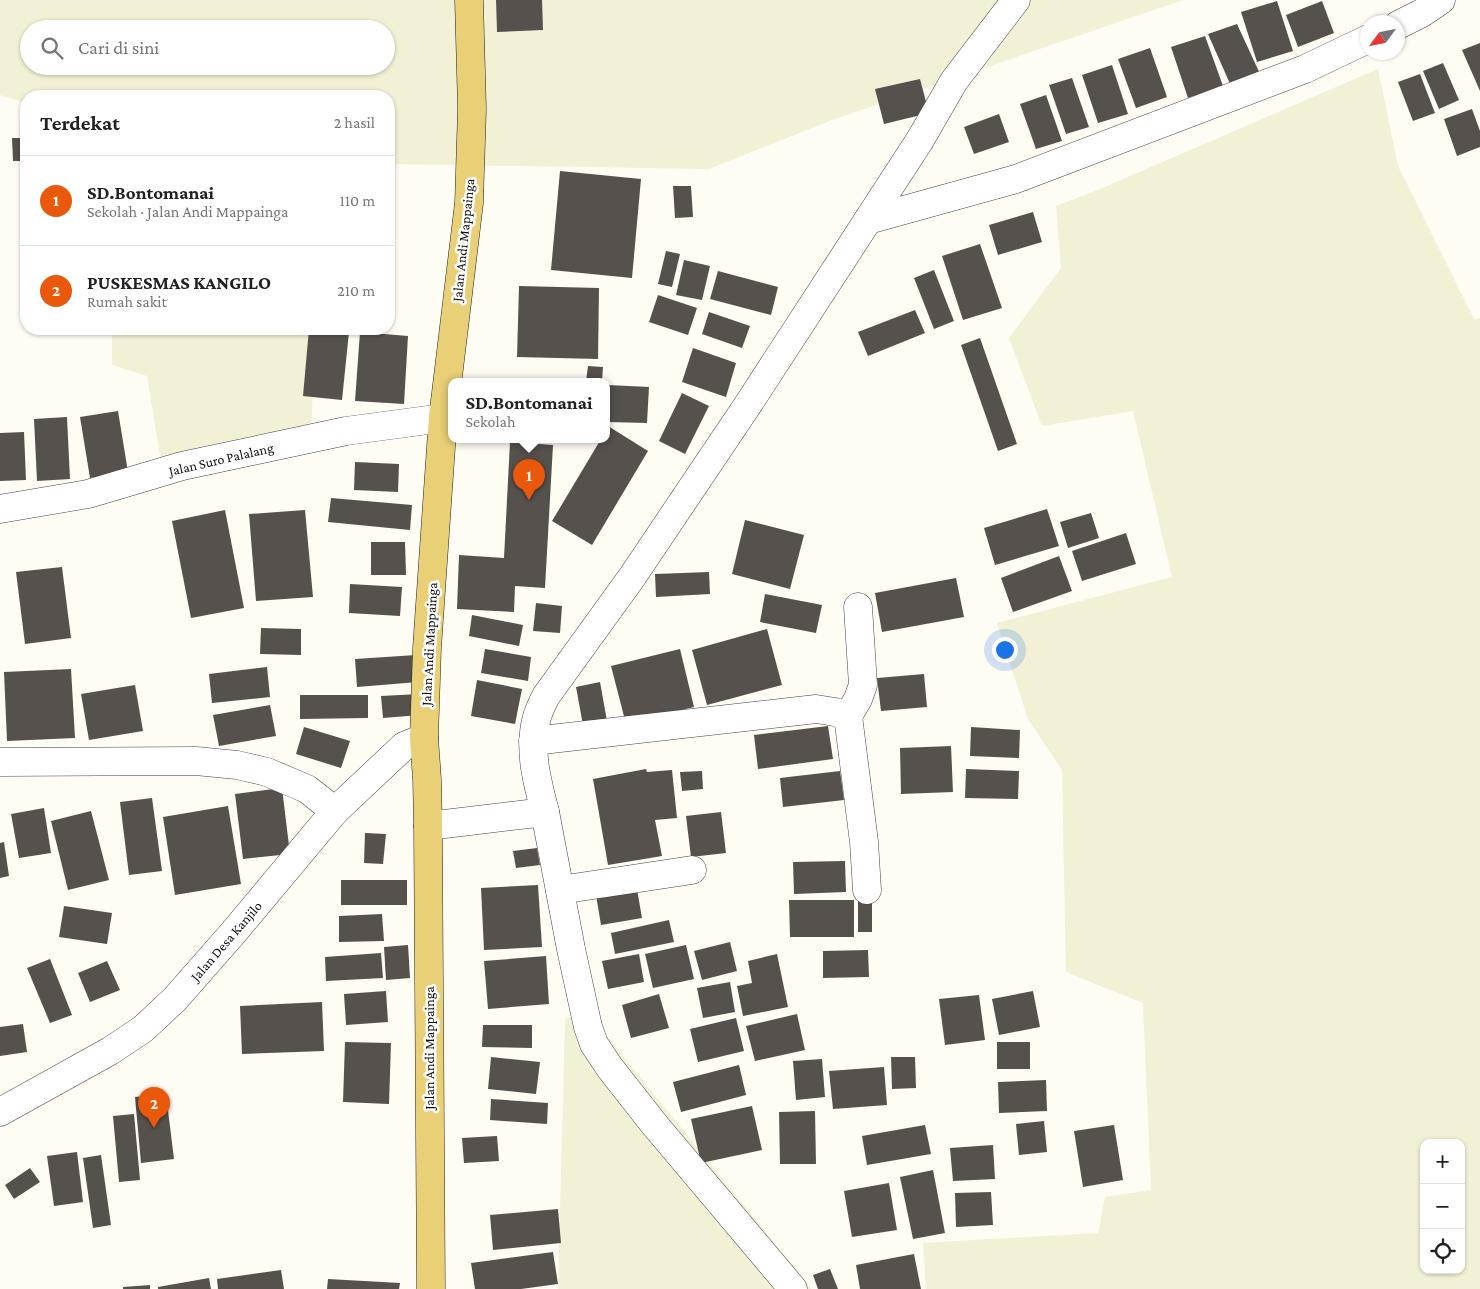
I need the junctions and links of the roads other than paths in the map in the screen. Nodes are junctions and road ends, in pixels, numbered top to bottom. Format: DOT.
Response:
graph roads {
  1 [pos="469,0"];
  2 [pos="1016,0"];
  3 [pos="1441,0"];
  4 [pos="1405,22"];
  5 [pos="1360,43"];
  6 [pos="868,220"];
  7 [pos="443,418"];
  8 [pos="0,509"];
  9 [pos="858,607"];
  10 [pos="848,716"];
  11 [pos="424,738"];
  12 [pos="533,741"];
  13 [pos="0,762"];
  14 [pos="335,811"];
  15 [pos="545,812"];
  16 [pos="428,826"];
  17 [pos="692,870"];
  18 [pos="560,890"];
  19 [pos="868,890"];
  20 [pos="0,1112"];
  21 [pos="431,1289"];
  22 [pos="793,1289"];
  1 -- 7 [label="main road, Jalan Andi Mappainga"];
  2 -- 6 [label="street"];
  3 -- 4 [label="street"];
  5 -- 6 [label="street"];
  6 -- 12 [label="street"];
  7 -- 8 [label="street, Jalan Suro Palalang"];
  7 -- 11 [label="main road, Jalan Andi Mappainga"];
  9 -- 10 [label="street"];
  10 -- 12 [label="street"];
  10 -- 19 [label="street"];
  11 -- 14 [label="street, Jalan Desa Kanjilo"];
  11 -- 16 [label="main road, Jalan Andi Mappainga"];
  12 -- 15 [label="street"];
  13 -- 14 [label="street"];
  14 -- 20 [label="street, Jalan Desa Kanjilo"];
  15 -- 16 [label="street"];
  15 -- 18 [label="street"];
  16 -- 21 [label="main road, Jalan Andi Mappainga"];
  17 -- 18 [label="street"];
  18 -- 22 [label="street"];
}
